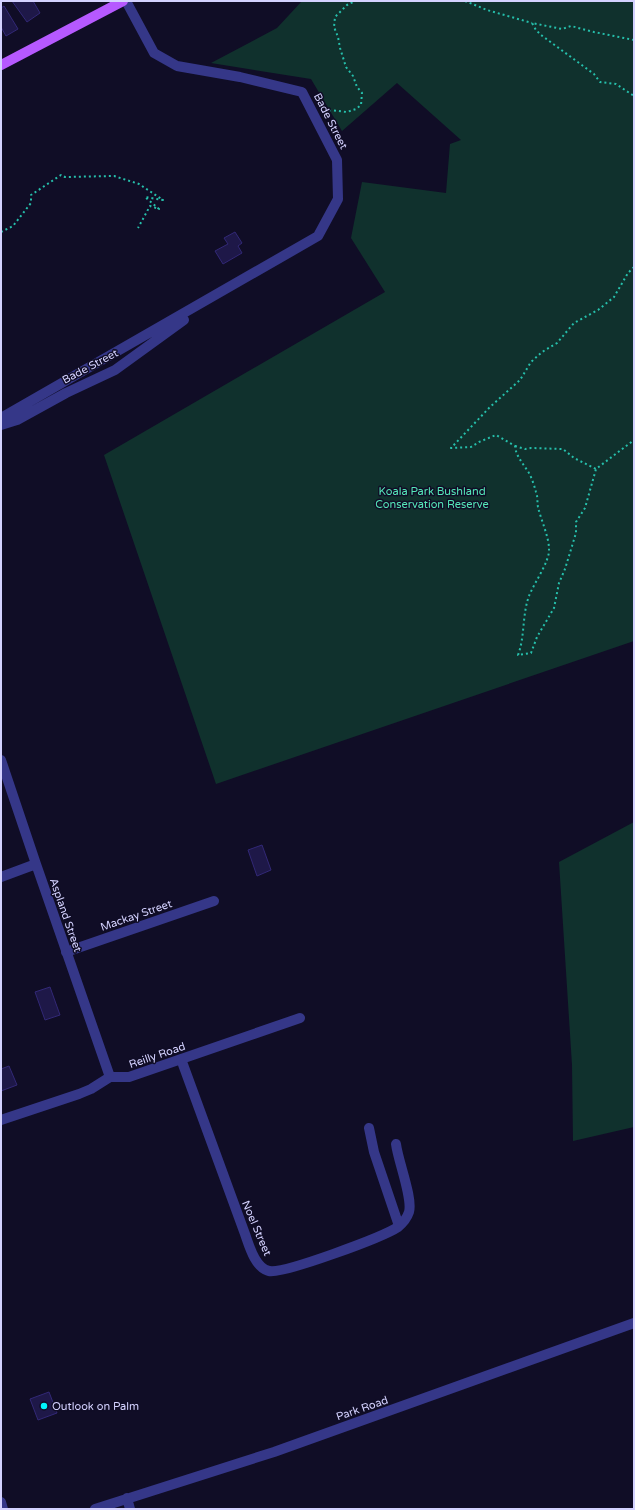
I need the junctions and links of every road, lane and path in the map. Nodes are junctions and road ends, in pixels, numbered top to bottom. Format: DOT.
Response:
graph roads {
  1 [pos="123,1"];
  2 [pos="126,1"];
  3 [pos="355,1"];
  4 [pos="465,1"];
  5 [pos="532,23"];
  6 [pos="634,40"];
  7 [pos="1,66"];
  8 [pos="634,96"];
  9 [pos="319,102"];
  10 [pos="138,228"];
  11 [pos="1,232"];
  12 [pos="634,268"];
  13 [pos="224,290"];
  14 [pos="1,418"];
  15 [pos="1,425"];
  16 [pos="634,440"];
  17 [pos="515,446"];
  18 [pos="596,469"];
  19 [pos="1,760"];
  20 [pos="36,864"];
  21 [pos="1,877"];
  22 [pos="214,902"];
  23 [pos="66,952"];
  24 [pos="300,1018"];
  25 [pos="181,1059"];
  26 [pos="110,1077"];
  27 [pos="1,1120"];
  28 [pos="369,1128"];
  29 [pos="396,1144"];
  30 [pos="399,1226"];
  31 [pos="634,1323"];
  32 [pos="127,1498"];
  33 [pos="1,1502"];
  34 [pos="3,1509"];
  35 [pos="95,1509"];
  36 [pos="130,1509"];
  1 -- 7 [label="main road"];
  2 -- 13 [label="street, Bade Street"];
  3 -- 9 [label="path"];
  4 -- 5 [label="path"];
  5 -- 6 [label="path"];
  5 -- 8 [label="path"];
  10 -- 11 [label="path"];
  12 -- 17 [label="path"];
  13 -- 14 [label="street, Bade Street"];
  13 -- 15 [label="street, Bade Street"];
  16 -- 18 [label="path"];
  17 -- 18 [label="path"];
  17 -- 18 [label="path"];
  19 -- 20 [label="street, Aspland Street"];
  20 -- 21 [label="street"];
  20 -- 23 [label="street, Aspland Street"];
  22 -- 23 [label="street, Mackay Street"];
  23 -- 26 [label="street, Aspland Street"];
  24 -- 25 [label="street, Reilly Road"];
  25 -- 26 [label="street, Reilly Road"];
  25 -- 30 [label="street, Noel Street"];
  26 -- 27 [label="street"];
  28 -- 30 [label="street"];
  29 -- 30 [label="street"];
  31 -- 32 [label="street, Park Road"];
  32 -- 35 [label="street, Park Road"];
  32 -- 36 [label="street"];
  33 -- 34 [label="street"];
}
